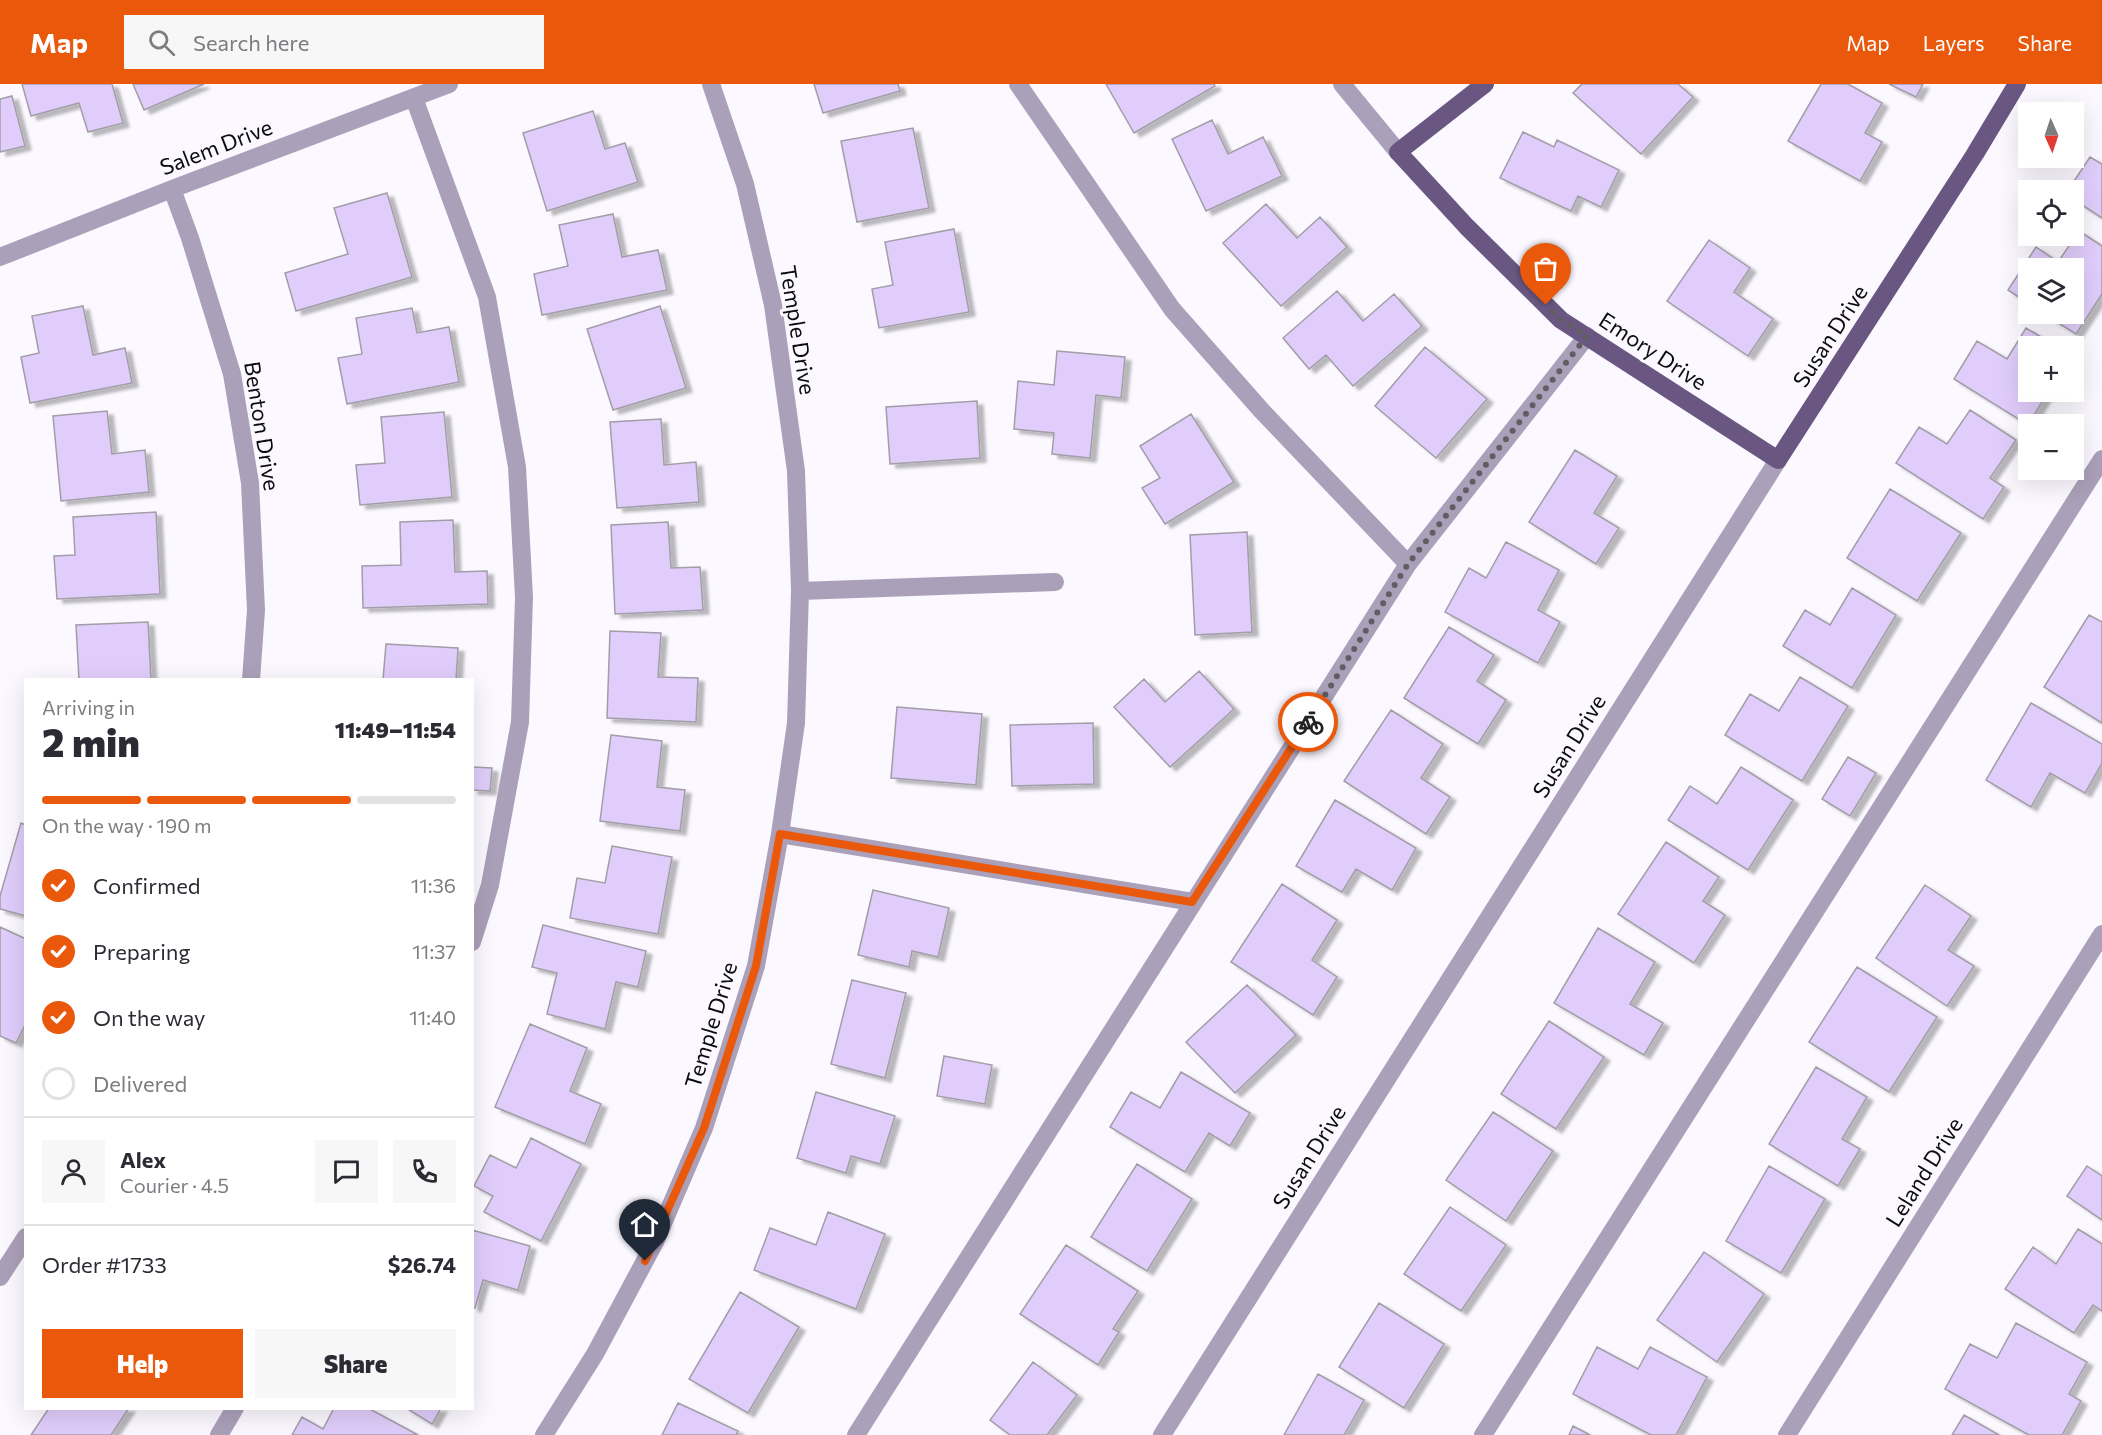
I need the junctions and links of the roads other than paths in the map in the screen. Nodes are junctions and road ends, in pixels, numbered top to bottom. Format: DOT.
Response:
graph roads {
  1 [pos="449,84"];
  2 [pos="711,84"];
  3 [pos="1018,84"];
  4 [pos="1342,84"];
  5 [pos="1485,84"];
  6 [pos="2017,84"];
  7 [pos="414,98"];
  8 [pos="1398,152"];
  9 [pos="172,189"];
  10 [pos="0,257"];
  11 [pos="1587,336"];
  12 [pos="2102,459"];
  13 [pos="1778,460"];
  14 [pos="1408,564"];
  15 [pos="1055,582"];
  16 [pos="800,591"];
  17 [pos="251,678"];
  18 [pos="780,834"];
  19 [pos="1192,902"];
  20 [pos="2102,934"];
  21 [pos="474,936"];
  22 [pos="24,1240"];
  23 [pos="0,1277"];
  24 [pos="234,1410"];
  25 [pos="219,1435"];
  26 [pos="543,1435"];
  27 [pos="856,1435"];
  28 [pos="1162,1435"];
  29 [pos="1483,1435"];
  30 [pos="1787,1435"];
  1 -- 7 [label="street, Salem Drive"];
  2 -- 16 [label="street, Temple Drive"];
  3 -- 14 [label="street"];
  4 -- 8 [label="street, Emory Drive"];
  5 -- 8 [label="main road"];
  6 -- 13 [label="main road, Susan Drive"];
  7 -- 9 [label="street, Salem Drive"];
  7 -- 21 [label="street"];
  8 -- 11 [label="main road, Emory Drive"];
  9 -- 10 [label="street, Salem Drive"];
  9 -- 17 [label="street, Benton Drive"];
  11 -- 13 [label="main road, Emory Drive"];
  11 -- 14 [label="street"];
  12 -- 29 [label="street"];
  13 -- 28 [label="street, Susan Drive"];
  14 -- 19 [label="street"];
  15 -- 16 [label="street"];
  16 -- 18 [label="street, Temple Drive"];
  18 -- 19 [label="street"];
  18 -- 26 [label="street, Temple Drive"];
  19 -- 27 [label="street"];
  20 -- 30 [label="street, Leland Drive"];
  22 -- 23 [label="street"];
  24 -- 25 [label="street"];
}
